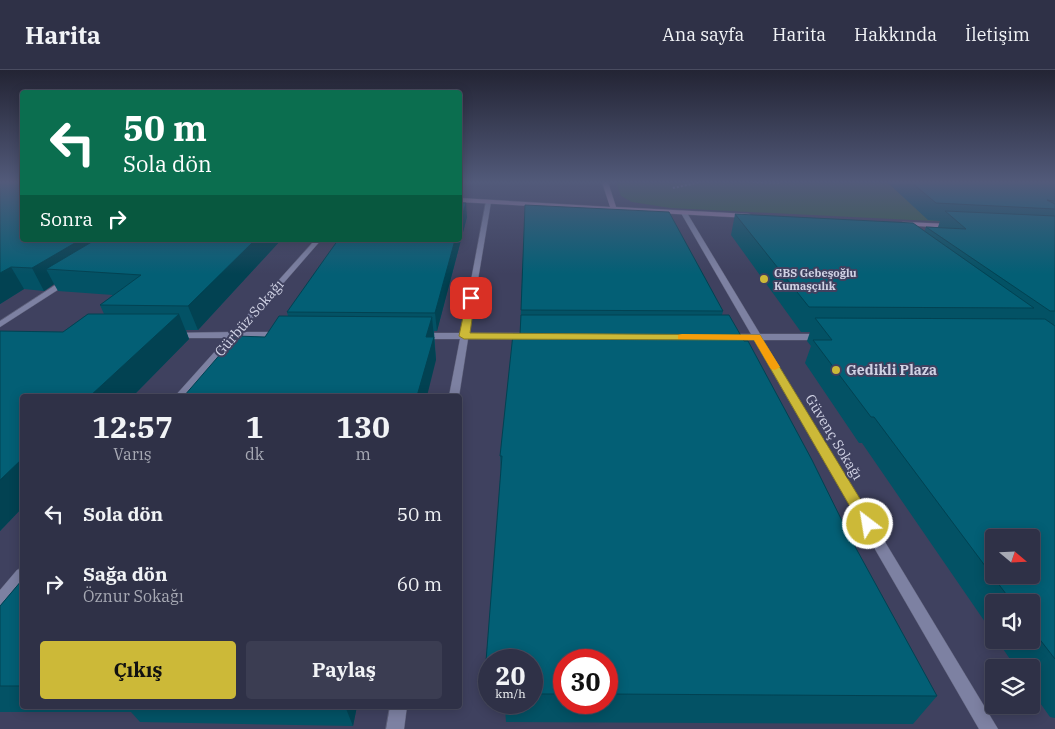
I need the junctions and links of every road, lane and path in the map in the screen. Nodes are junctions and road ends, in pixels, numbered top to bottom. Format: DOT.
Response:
graph roads {
  1 [pos="486,213"];
  2 [pos="680,213"];
  3 [pos="684,213"];
  4 [pos="761,217"];
  5 [pos="892,224"];
  6 [pos="959,227"];
  7 [pos="316,242"];
  8 [pos="74,277"];
  9 [pos="0,325"];
  10 [pos="166,334"];
  11 [pos="234,335"];
  12 [pos="292,335"];
  13 [pos="407,336"];
  14 [pos="464,336"];
  15 [pos="533,336"];
  16 [pos="718,337"];
  17 [pos="757,337"];
  18 [pos="836,337"];
  19 [pos="182,394"];
  20 [pos="454,394"];
  21 [pos="20,576"];
  22 [pos="0,600"];
  23 [pos="399,709"];
  24 [pos="396,729"];
  25 [pos="989,729"];
  1 -- 14 [label="street"];
  2 -- 3 [label="main road"];
  3 -- 4 [label="main road"];
  3 -- 17 [label="street, Güvenç Sokağı"];
  5 -- 6 [label="main road"];
  7 -- 11 [label="street, Gürbüz Sokağı"];
  8 -- 9 [label="street"];
  10 -- 11 [label="street"];
  11 -- 12 [label="street"];
  11 -- 19 [label="street, Gürbüz Sokağı"];
  13 -- 14 [label="street"];
  14 -- 15 [label="street"];
  14 -- 20 [label="street"];
  16 -- 17 [label="street"];
  17 -- 18 [label="street"];
  17 -- 25 [label="street, Güvenç Sokağı"];
  21 -- 22 [label="street"];
  23 -- 24 [label="street"];
}
